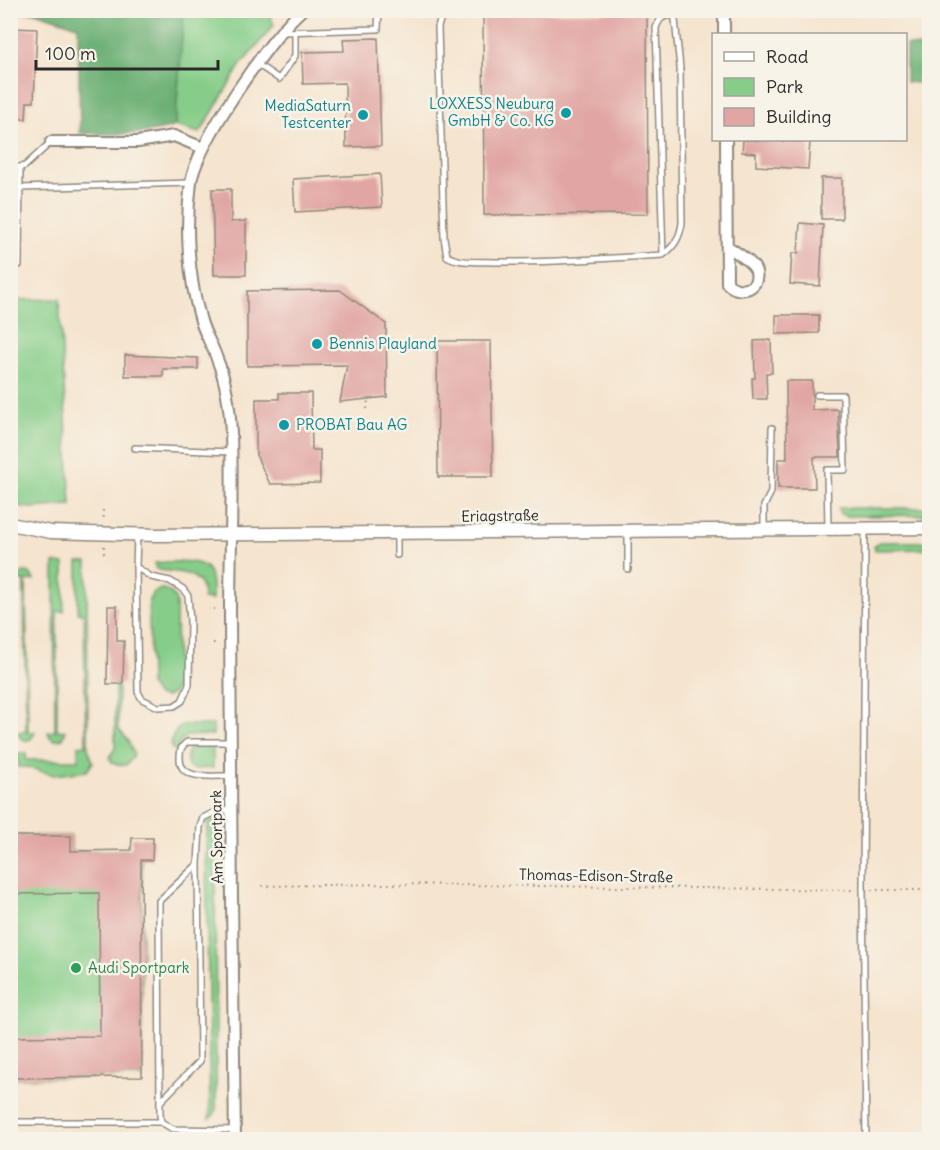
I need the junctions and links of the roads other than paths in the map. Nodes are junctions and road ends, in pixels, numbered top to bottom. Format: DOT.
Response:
graph roads {
  1 [pos="302,10"];
  2 [pos="379,10"];
  3 [pos="443,10"];
  4 [pos="724,10"];
  5 [pos="674,13"];
  6 [pos="280,32"];
  7 [pos="295,32"];
  8 [pos="724,33"];
  9 [pos="257,64"];
  10 [pos="726,141"];
  11 [pos="51,142"];
  12 [pos="203,148"];
  13 [pos="10,167"];
  14 [pos="20,167"];
  15 [pos="191,183"];
  16 [pos="20,188"];
  17 [pos="727,246"];
  18 [pos="663,255"];
  19 [pos="19,265"];
  20 [pos="817,395"];
  21 [pos="772,428"];
  22 [pos="135,448"];
  23 [pos="231,452"];
  24 [pos="10,524"];
  25 [pos="930,528"];
  26 [pos="764,529"];
  27 [pos="828,529"];
  28 [pos="865,529"];
  29 [pos="628,530"];
  30 [pos="397,532"];
  31 [pos="231,534"];
  32 [pos="137,535"];
  33 [pos="397,555"];
  34 [pos="136,567"];
  35 [pos="628,569"];
  36 [pos="231,742"];
  37 [pos="232,776"];
  38 [pos="232,810"];
  39 [pos="198,864"];
  40 [pos="160,1102"];
  41 [pos="10,1122"];
  42 [pos="161,1122"];
  43 [pos="235,1135"];
  44 [pos="866,1140"];
  1 -- 6 [label="street, Am Sportpark"];
  2 -- 7 [label="lane"];
  3 -- 18 [label="lane"];
  4 -- 8 [label="street"];
  5 -- 18 [label="lane"];
  5 -- 18 [label="lane"];
  6 -- 7 [label="lane"];
  6 -- 9 [label="street, Am Sportpark"];
  7 -- 9 [label="lane"];
  9 -- 12 [label="street, Am Sportpark"];
  10 -- 17 [label="street"];
  11 -- 12 [label="street"];
  11 -- 14 [label="lane"];
  12 -- 15 [label="street, Am Sportpark"];
  13 -- 14 [label="lane"];
  14 -- 16 [label="lane"];
  15 -- 16 [label="lane"];
  15 -- 23 [label="street, Am Sportpark"];
  16 -- 19 [label="lane"];
  20 -- 27 [label="lane"];
  21 -- 26 [label="lane"];
  22 -- 23 [label="lane"];
  23 -- 31 [label="street, Am Sportpark"];
  24 -- 32 [label="street, Eriagstraße"];
  25 -- 28 [label="street, Eriagstraße"];
  26 -- 27 [label="street, Eriagstraße"];
  26 -- 29 [label="street, Eriagstraße"];
  27 -- 28 [label="street, Eriagstraße"];
  28 -- 44 [label="lane"];
  29 -- 30 [label="street, Eriagstraße"];
  29 -- 35 [label="lane"];
  30 -- 31 [label="street, Eriagstraße"];
  30 -- 33 [label="lane"];
  31 -- 32 [label="street, Eriagstraße"];
  31 -- 36 [label="street, Am Sportpark"];
  32 -- 34 [label="lane"];
  34 -- 34 [label="lane"];
  36 -- 37 [label="street, Am Sportpark"];
  36 -- 37 [label="lane"];
  37 -- 38 [label="street, Am Sportpark"];
  38 -- 39 [label="lane"];
  38 -- 43 [label="street, Am Sportpark"];
  39 -- 40 [label="lane"];
  39 -- 40 [label="lane"];
  40 -- 42 [label="lane"];
  41 -- 42 [label="lane"];
  42 -- 43 [label="lane"];
}
